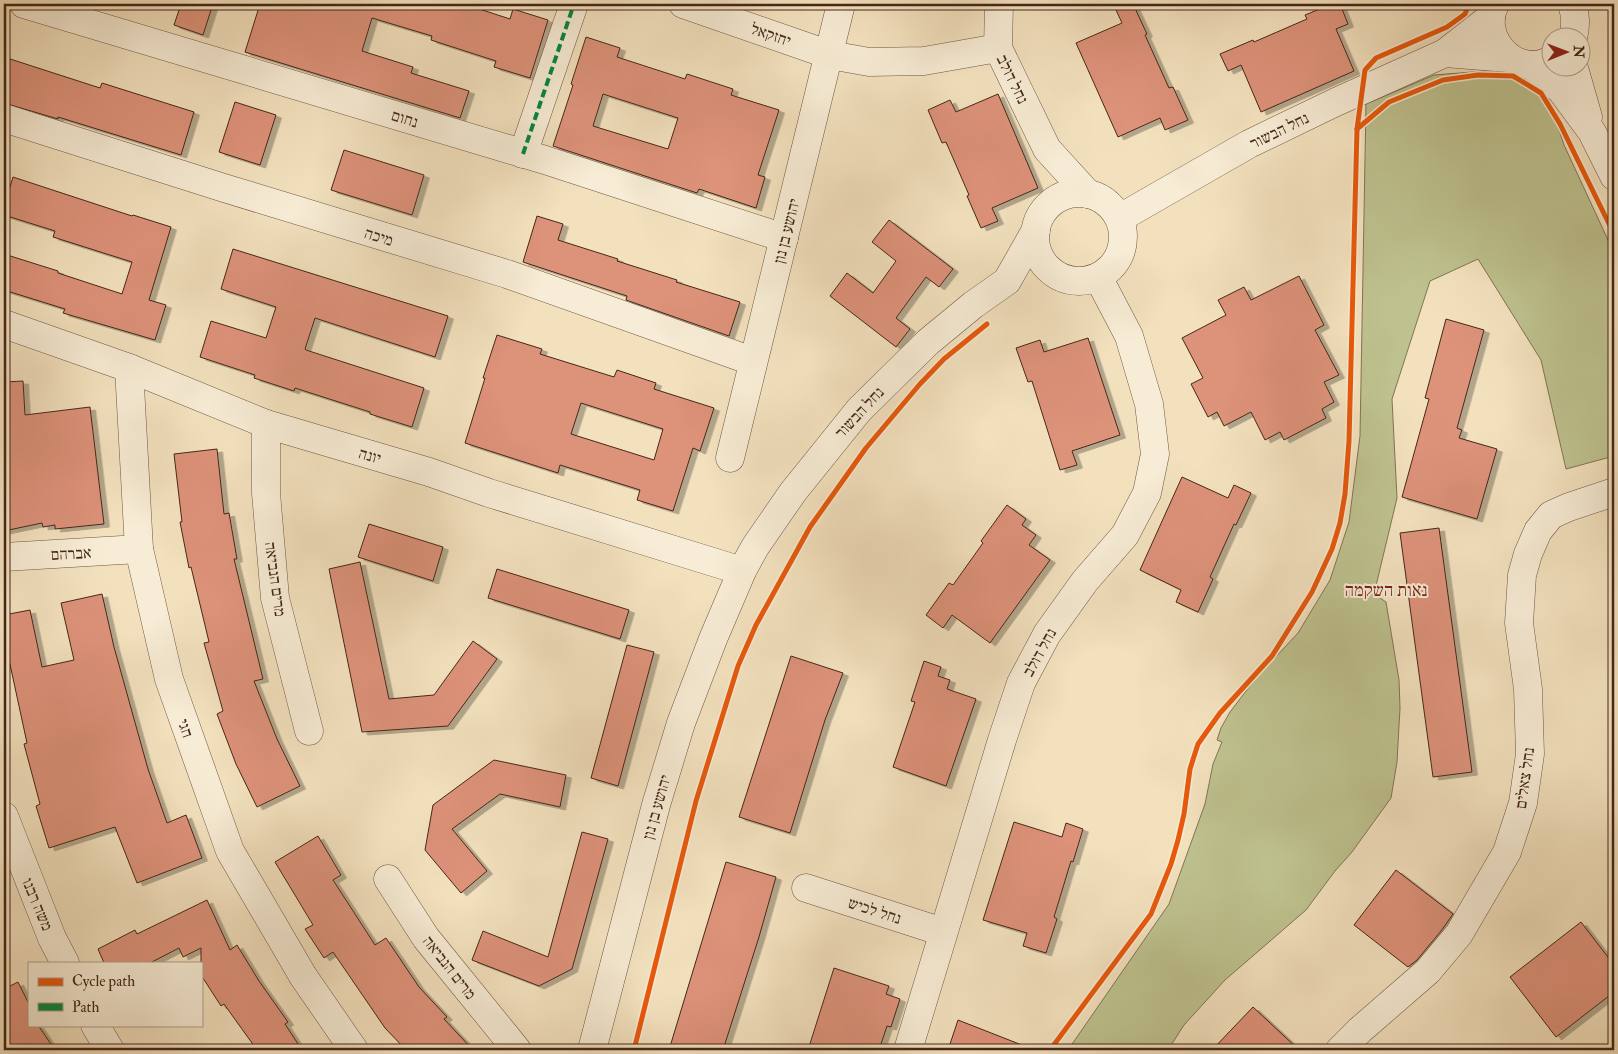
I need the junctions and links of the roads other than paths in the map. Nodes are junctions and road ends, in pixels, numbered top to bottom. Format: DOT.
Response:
graph roads {
  1 [pos="24,4"];
  2 [pos="574,4"];
  3 [pos="683,4"];
  4 [pos="841,4"];
  5 [pos="999,4"];
  6 [pos="1573,4"];
  7 [pos="1493,11"];
  8 [pos="1576,28"];
  9 [pos="998,48"];
  10 [pos="1445,54"];
  11 [pos="830,55"];
  12 [pos="1530,61"];
  13 [pos="1577,78"];
  14 [pos="4,118"];
  15 [pos="1592,132"];
  16 [pos="1047,149"];
  17 [pos="522,154"];
  18 [pos="1614,176"];
  19 [pos="1088,194"];
  20 [pos="1049,206"];
  21 [pos="1120,218"];
  22 [pos="1036,230"];
  23 [pos="784,238"];
  24 [pos="1054,273"];
  25 [pos="1098,277"];
  26 [pos="1007,280"];
  27 [pos="4,324"];
  28 [pos="752,361"];
  29 [pos="129,368"];
  30 [pos="266,424"];
  31 [pos="730,458"];
  32 [pos="1614,492"];
  33 [pos="139,549"];
  34 [pos="4,557"];
  35 [pos="742,571"];
  36 [pos="309,731"];
  37 [pos="4,816"];
  38 [pos="388,879"];
  39 [pos="806,888"];
  40 [pos="943,932"];
  41 [pos="64,962"];
  42 [pos="96,1026"];
  43 [pos="110,1050"];
  44 [pos="354,1050"];
  45 [pos="518,1050"];
  46 [pos="592,1050"];
  47 [pos="908,1050"];
  48 [pos="1340,1050"];
  1 -- 17 [label="street, נחום"];
  2 -- 17 [label="street"];
  3 -- 11 [label="street, יחזקאל"];
  4 -- 11 [label="street, יהושע בן נון"];
  5 -- 9 [label="street, נחל דולב"];
  6 -- 8 [label="street"];
  7 -- 10 [label="street, נחל הבשור"];
  7 -- 12 [label="street"];
  9 -- 11 [label="street, יחזקאל"];
  9 -- 16 [label="street, נחל דולב"];
  10 -- 12 [label="street, נחל הבשור"];
  10 -- 21 [label="street, נחל הבשור"];
  11 -- 23 [label="street, יהושע בן נון"];
  12 -- 15 [label="street"];
  13 -- 15 [label="street"];
  14 -- 28 [label="street, מיכה"];
  15 -- 18 [label="street"];
  16 -- 19 [label="street, נחל דולב"];
  16 -- 20 [label="street, נחל דולב"];
  17 -- 23 [label="street, נחום"];
  19 -- 20 [label="street"];
  19 -- 21 [label="street"];
  20 -- 22 [label="street"];
  21 -- 25 [label="street"];
  22 -- 24 [label="street"];
  22 -- 26 [label="street, נחל הבשור"];
  23 -- 28 [label="street, יהושע בן נון"];
  24 -- 25 [label="street"];
  24 -- 26 [label="street, נחל הבשור"];
  25 -- 40 [label="street, נחל דולב"];
  26 -- 35 [label="street, נחל הבשור"];
  27 -- 29 [label="street, יונה"];
  28 -- 31 [label="street, יהושע בן נון"];
  29 -- 30 [label="street, יונה"];
  29 -- 33 [label="street, חגי"];
  30 -- 35 [label="street, יונה"];
  30 -- 36 [label="street, מרים הנביאה"];
  32 -- 48 [label="street, נחל צאלים"];
  33 -- 34 [label="street, אברהם"];
  33 -- 44 [label="street, חגי"];
  35 -- 46 [label="street, יהושע בן נון"];
  37 -- 41 [label="street, משה רבנו"];
  38 -- 45 [label="street, מרים הנביאה"];
  39 -- 40 [label="street, נחל לכיש"];
  40 -- 47 [label="street, נחל דולב"];
  42 -- 43 [label="street"];
}
